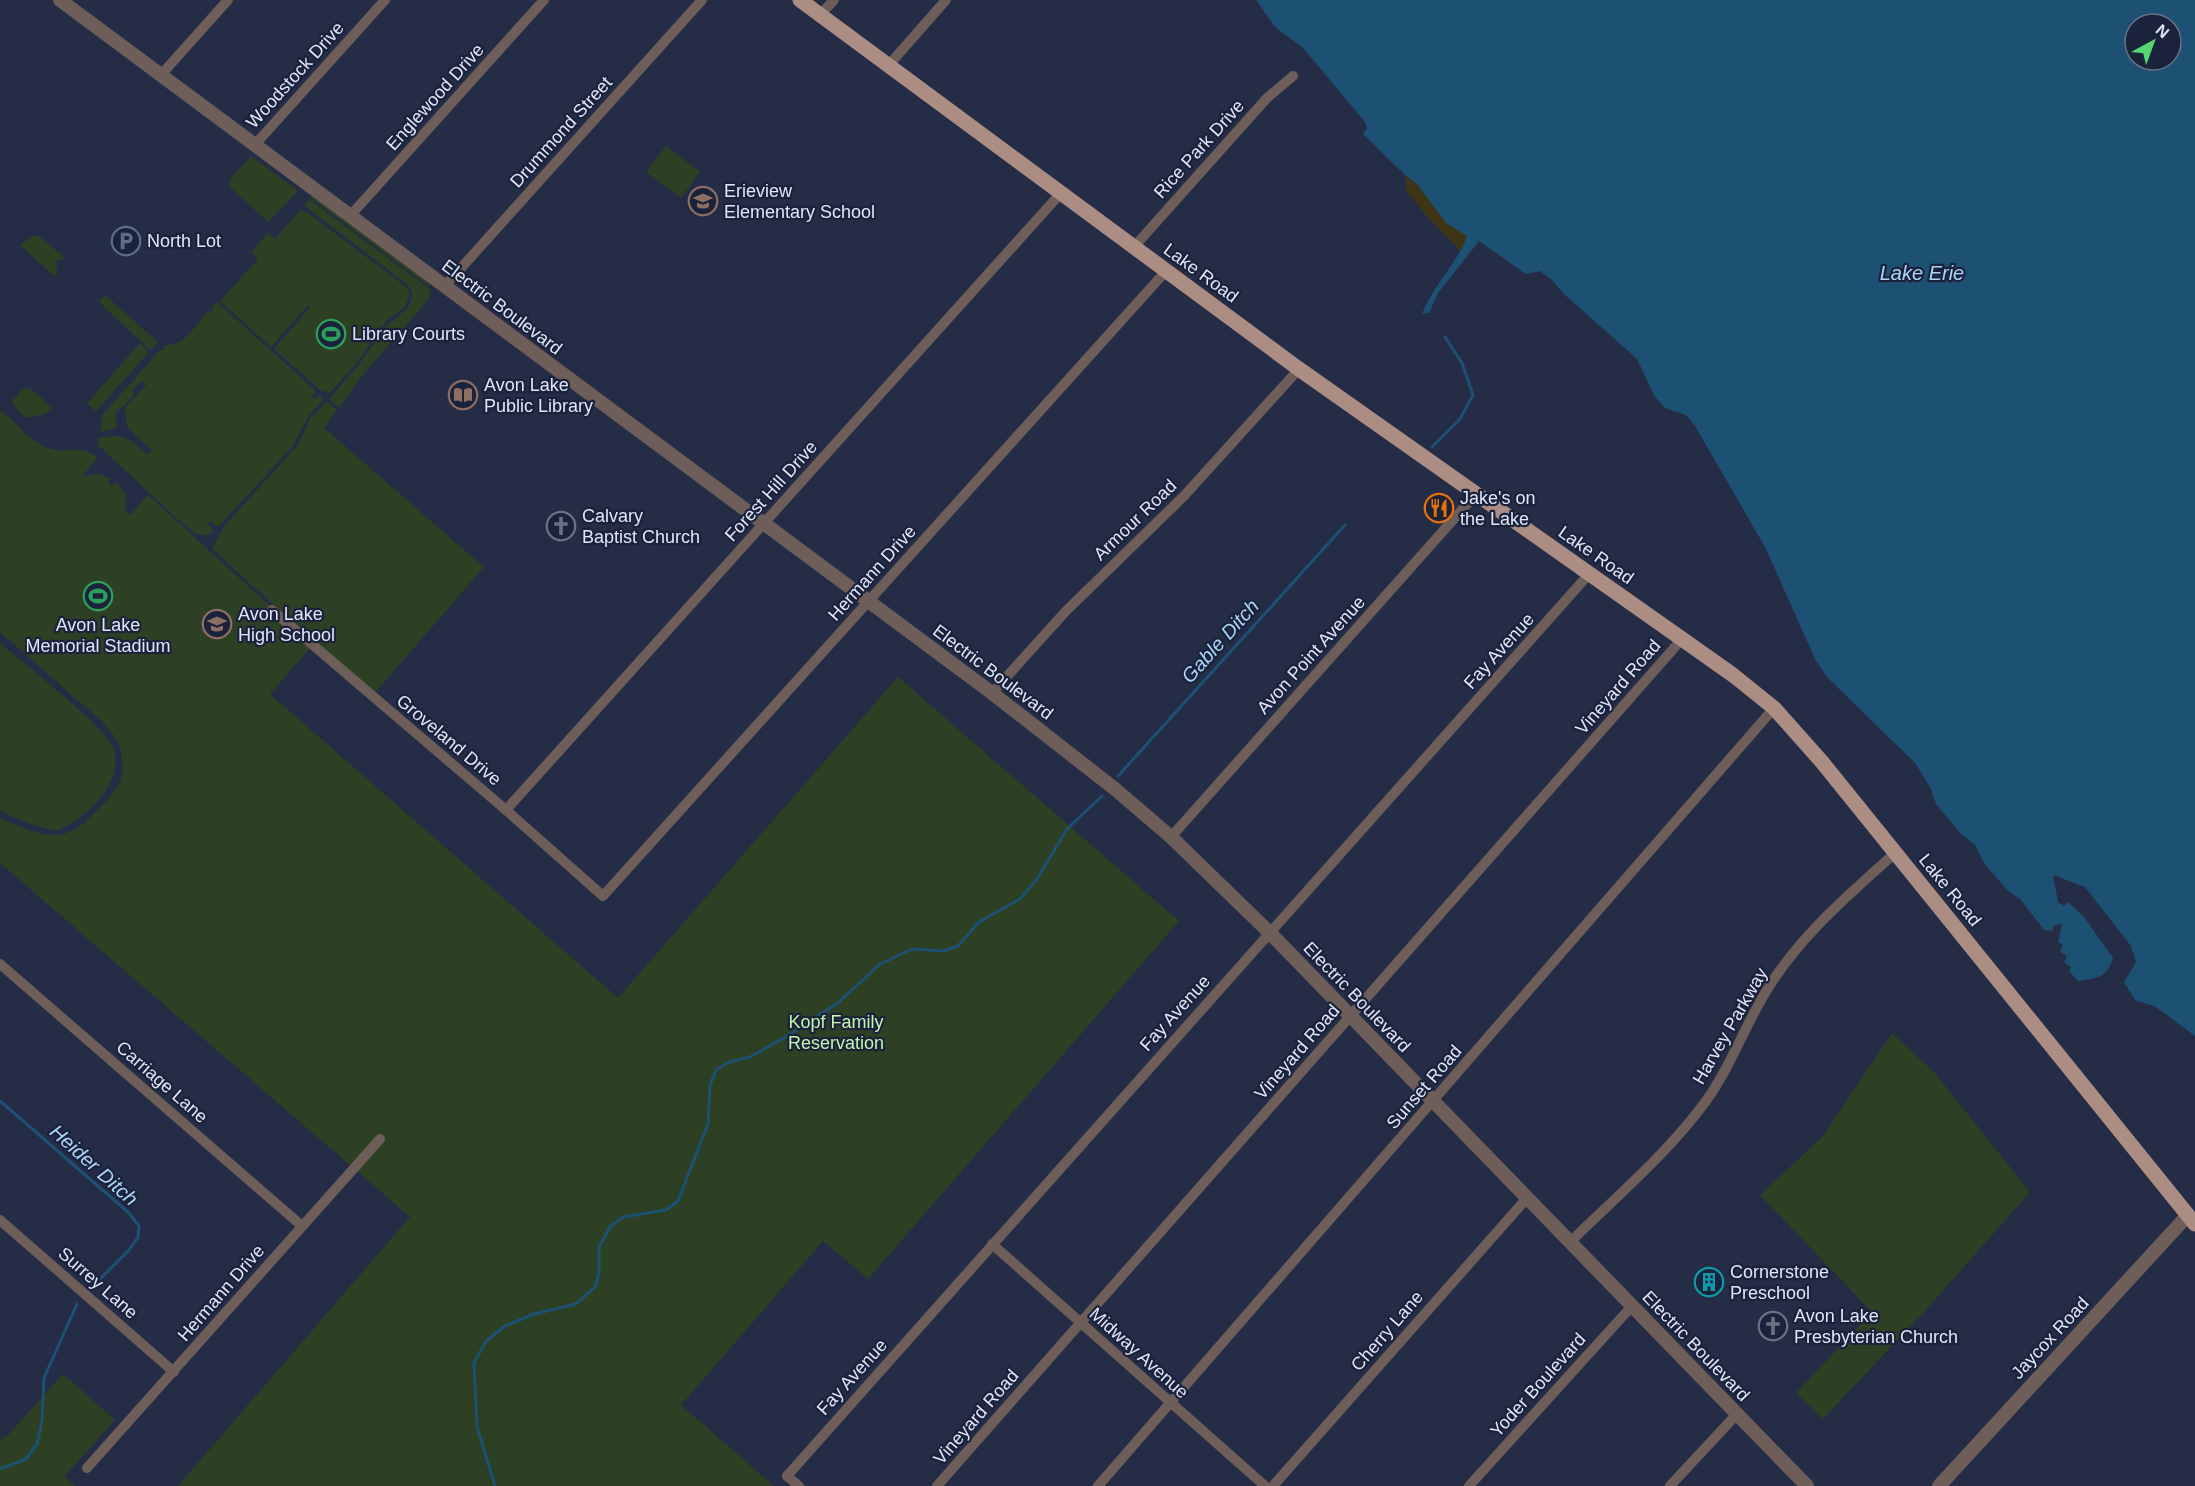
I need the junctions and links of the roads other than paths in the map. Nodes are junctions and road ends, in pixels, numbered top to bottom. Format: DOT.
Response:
graph roads {
  1 [pos="60,0"];
  2 [pos="228,0"];
  3 [pos="385,0"];
  4 [pos="544,0"];
  5 [pos="702,0"];
  6 [pos="800,0"];
  7 [pos="834,0"];
  8 [pos="946,0"];
  9 [pos="820,15"];
  10 [pos="888,66"];
  11 [pos="160,76"];
  12 [pos="1293,76"];
  13 [pos="253,145"];
  14 [pos="1060,194"];
  15 [pos="350,216"];
  16 [pos="1133,248"];
  17 [pos="1166,271"];
  18 [pos="444,287"];
  19 [pos="1299,369"];
  20 [pos="1476,494"];
  21 [pos="764,524"];
  22 [pos="1589,574"];
  23 [pos="869,602"];
  24 [pos="273,610"];
  25 [pos="1682,639"];
  26 [pos="992,693"];
  27 [pos="1774,708"];
  28 [pos="506,810"];
  29 [pos="1171,837"];
  30 [pos="1895,853"];
  31 [pos="603,896"];
  32 [pos="1270,933"];
  33 [pos="0,964"];
  34 [pos="1350,1016"];
  35 [pos="1433,1101"];
  36 [pos="380,1139"];
  37 [pos="1527,1198"];
  38 [pos="2193,1215"];
  39 [pos="0,1220"];
  40 [pos="302,1226"];
  41 [pos="1570,1242"];
  42 [pos="992,1244"];
  43 [pos="1632,1306"];
  44 [pos="1081,1323"];
  45 [pos="174,1372"];
  46 [pos="1171,1403"];
  47 [pos="1737,1414"];
  48 [pos="87,1468"];
  49 [pos="787,1481"];
  50 [pos="799,1486"];
  51 [pos="937,1486"];
  52 [pos="1098,1486"];
  53 [pos="1265,1486"];
  54 [pos="1273,1486"];
  55 [pos="1469,1486"];
  56 [pos="1670,1486"];
  57 [pos="1807,1486"];
  58 [pos="1939,1486"];
  1 -- 11 [label="street, Electric Boulevard"];
  2 -- 11 [label="street"];
  3 -- 13 [label="street, Woodstock Drive"];
  4 -- 15 [label="street, Englewood Drive"];
  5 -- 18 [label="street, Drummond Street"];
  6 -- 9 [label="main road, Lake Road"];
  7 -- 9 [label="street"];
  8 -- 10 [label="street"];
  9 -- 10 [label="main road, Lake Road"];
  10 -- 14 [label="main road, Lake Road"];
  11 -- 13 [label="street, Electric Boulevard"];
  12 -- 16 [label="street, Rice Park Drive"];
  13 -- 15 [label="street, Electric Boulevard"];
  14 -- 16 [label="main road, Lake Road"];
  14 -- 21 [label="street, Forest Hill Drive"];
  15 -- 18 [label="street, Electric Boulevard"];
  16 -- 17 [label="main road, Lake Road"];
  17 -- 19 [label="main road, Lake Road"];
  17 -- 23 [label="street, Hermann Drive"];
  18 -- 21 [label="street, Electric Boulevard"];
  19 -- 20 [label="main road, Lake Road"];
  19 -- 26 [label="street, Armour Road"];
  20 -- 22 [label="main road, Lake Road"];
  20 -- 29 [label="street, Avon Point Avenue"];
  21 -- 23 [label="street, Electric Boulevard"];
  21 -- 28 [label="street, Forest Hill Drive"];
  22 -- 25 [label="main road, Lake Road"];
  22 -- 32 [label="street, Fay Avenue"];
  23 -- 26 [label="street, Electric Boulevard"];
  23 -- 31 [label="street, Hermann Drive"];
  24 -- 28 [label="street, Groveland Drive"];
  25 -- 27 [label="main road, Lake Road"];
  25 -- 34 [label="street, Vineyard Road"];
  26 -- 29 [label="street, Electric Boulevard"];
  27 -- 30 [label="main road, Lake Road"];
  27 -- 35 [label="street, Sunset Road"];
  28 -- 31 [label="street, Groveland Drive"];
  29 -- 32 [label="street, Electric Boulevard"];
  30 -- 38 [label="main road, Lake Road"];
  30 -- 41 [label="street, Harvey Parkway"];
  32 -- 34 [label="street, Electric Boulevard"];
  32 -- 42 [label="street, Fay Avenue"];
  33 -- 40 [label="street, Carriage Lane"];
  34 -- 35 [label="street, Electric Boulevard"];
  34 -- 44 [label="street, Vineyard Road"];
  35 -- 37 [label="street, Electric Boulevard"];
  35 -- 46 [label="street, Sunset Road"];
  36 -- 40 [label="street, Hermann Drive"];
  37 -- 41 [label="street, Electric Boulevard"];
  37 -- 54 [label="street, Cherry Lane"];
  38 -- 58 [label="street, Jaycox Road"];
  39 -- 45 [label="street, Surrey Lane"];
  40 -- 45 [label="street, Hermann Drive"];
  41 -- 43 [label="street, Electric Boulevard"];
  42 -- 44 [label="street, Midway Avenue"];
  42 -- 49 [label="street, Fay Avenue"];
  43 -- 47 [label="street, Electric Boulevard"];
  43 -- 55 [label="street, Yoder Boulevard"];
  44 -- 46 [label="street, Midway Avenue"];
  44 -- 51 [label="street, Vineyard Road"];
  45 -- 48 [label="street, Hermann Drive"];
  46 -- 52 [label="street, Sunset Road"];
  46 -- 53 [label="street, Midway Avenue"];
  47 -- 56 [label="street"];
  47 -- 57 [label="street, Electric Boulevard"];
  49 -- 50 [label="street"];
}
